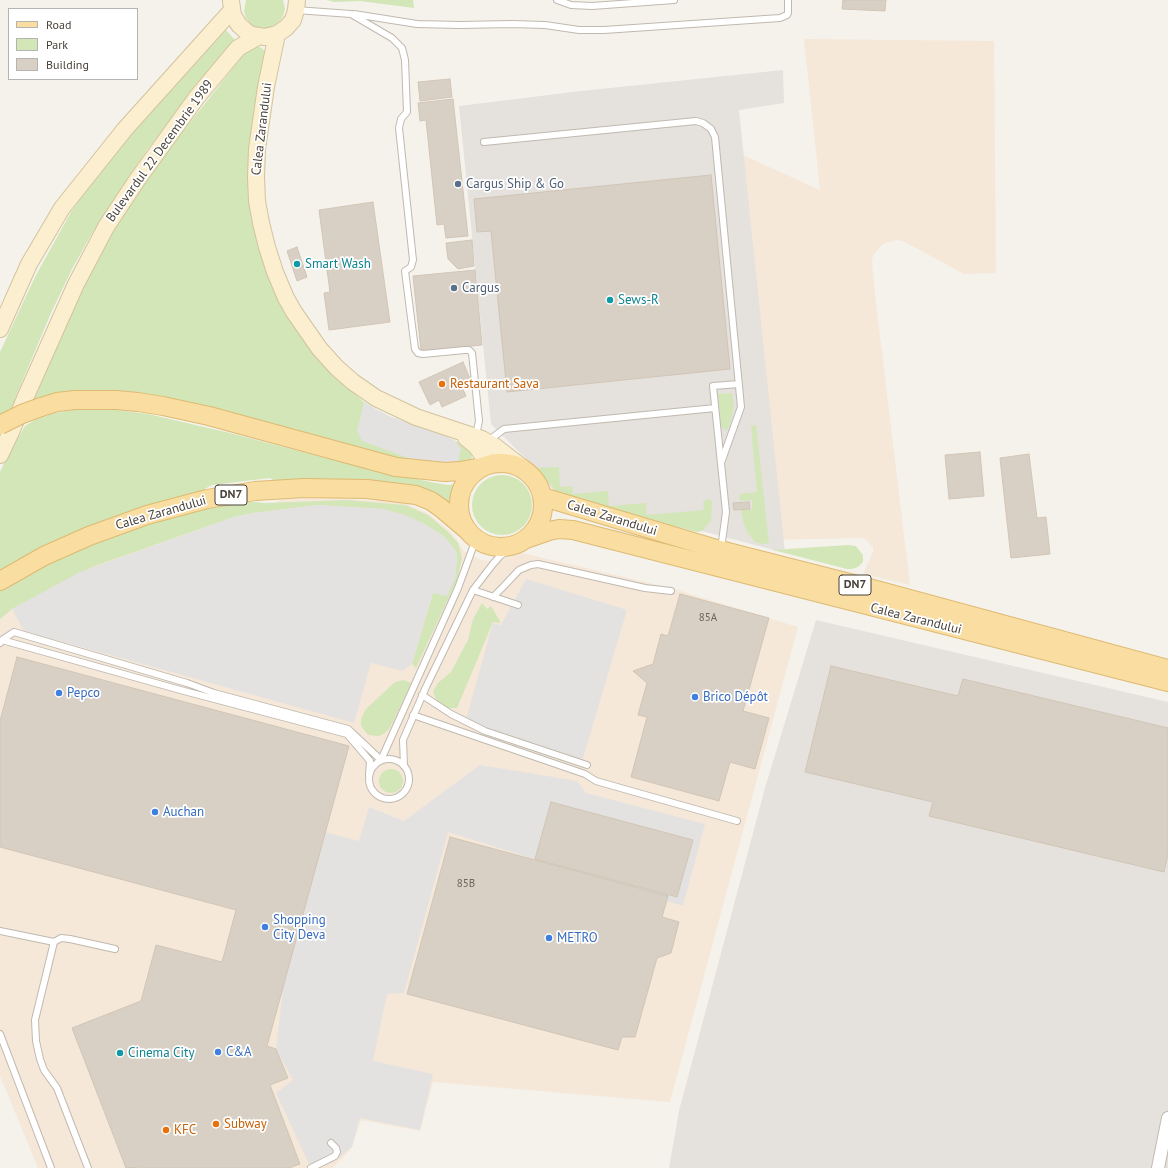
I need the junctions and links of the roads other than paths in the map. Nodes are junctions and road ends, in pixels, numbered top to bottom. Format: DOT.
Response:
graph roads {
  1 [pos="557,0"];
  2 [pos="674,0"];
  3 [pos="788,0"];
  4 [pos="638,1"];
  5 [pos="232,5"];
  6 [pos="297,5"];
  7 [pos="351,14"];
  8 [pos="277,34"];
  9 [pos="258,36"];
  10 [pos="484,142"];
  11 [pos="0,329"];
  12 [pos="739,384"];
  13 [pos="715,408"];
  14 [pos="0,425"];
  15 [pos="443,426"];
  16 [pos="481,439"];
  17 [pos="0,455"];
  18 [pos="721,463"];
  19 [pos="486,465"];
  20 [pos="523,468"];
  21 [pos="543,497"];
  22 [pos="471,535"];
  23 [pos="520,542"];
  24 [pos="720,550"];
  25 [pos="0,581"];
  26 [pos="474,590"];
  27 [pos="671,591"];
  28 [pos="493,597"];
  29 [pos="518,605"];
  30 [pos="1,642"];
  31 [pos="1168,669"];
  32 [pos="1168,682"];
  33 [pos="422,695"];
  34 [pos="413,715"];
  35 [pos="381,760"];
  36 [pos="587,765"];
  37 [pos="404,766"];
  38 [pos="369,775"];
  39 [pos="737,821"];
  40 [pos="0,932"];
  41 [pos="54,942"];
  42 [pos="115,950"];
  43 [pos="0,1034"];
  44 [pos="1168,1118"];
  45 [pos="331,1143"];
  46 [pos="51,1168"];
  47 [pos="88,1168"];
  48 [pos="311,1168"];
  49 [pos="1158,1168"];
  1 -- 4 [label="lane"];
  2 -- 4 [label="lane"];
  3 -- 7 [label="lane"];
  5 -- 9 [label="main road"];
  5 -- 11 [label="main road"];
  6 -- 7 [label="lane"];
  6 -- 8 [label="main road"];
  7 -- 16 [label="lane"];
  8 -- 9 [label="main road, Bulevardul 22 Decembrie 1989"];
  8 -- 15 [label="main road, Calea Zarandului"];
  9 -- 17 [label="main road, Bulevardul 22 Decembrie 1989"];
  10 -- 12 [label="lane"];
  12 -- 13 [label="lane"];
  12 -- 18 [label="lane"];
  13 -- 16 [label="lane"];
  13 -- 18 [label="lane"];
  14 -- 19 [label="main road, bridge"];
  15 -- 16 [label="main road, Calea Zarandului"];
  15 -- 19 [label="main road, Calea Zarandului"];
  16 -- 20 [label="main road, Calea Zarandului"];
  18 -- 24 [label="lane"];
  19 -- 20 [label="main road"];
  19 -- 22 [label="main road"];
  20 -- 21 [label="main road, Calea Zarandului"];
  21 -- 23 [label="main road, Calea Zarandului"];
  21 -- 24 [label="main road, Calea Zarandului / DN7"];
  22 -- 23 [label="main road, Calea Zarandului / DN7"];
  22 -- 25 [label="main road, Calea Zarandului / DN7"];
  22 -- 35 [label="lane"];
  23 -- 26 [label="lane"];
  23 -- 32 [label="main road, Calea Zarandului / DN7"];
  24 -- 31 [label="main road, Calea Zarandului / DN7"];
  26 -- 28 [label="lane"];
  26 -- 33 [label="lane"];
  27 -- 28 [label="lane"];
  28 -- 29 [label="lane"];
  30 -- 35 [label="lane"];
  30 -- 38 [label="lane"];
  33 -- 34 [label="lane"];
  33 -- 36 [label="lane"];
  34 -- 37 [label="lane"];
  34 -- 39 [label="lane"];
  35 -- 37 [label="lane"];
  35 -- 38 [label="lane"];
  37 -- 38 [label="lane"];
  40 -- 41 [label="lane"];
  41 -- 42 [label="lane"];
  41 -- 47 [label="lane"];
  43 -- 46 [label="lane"];
  44 -- 49 [label="street"];
  45 -- 48 [label="lane"];
}
